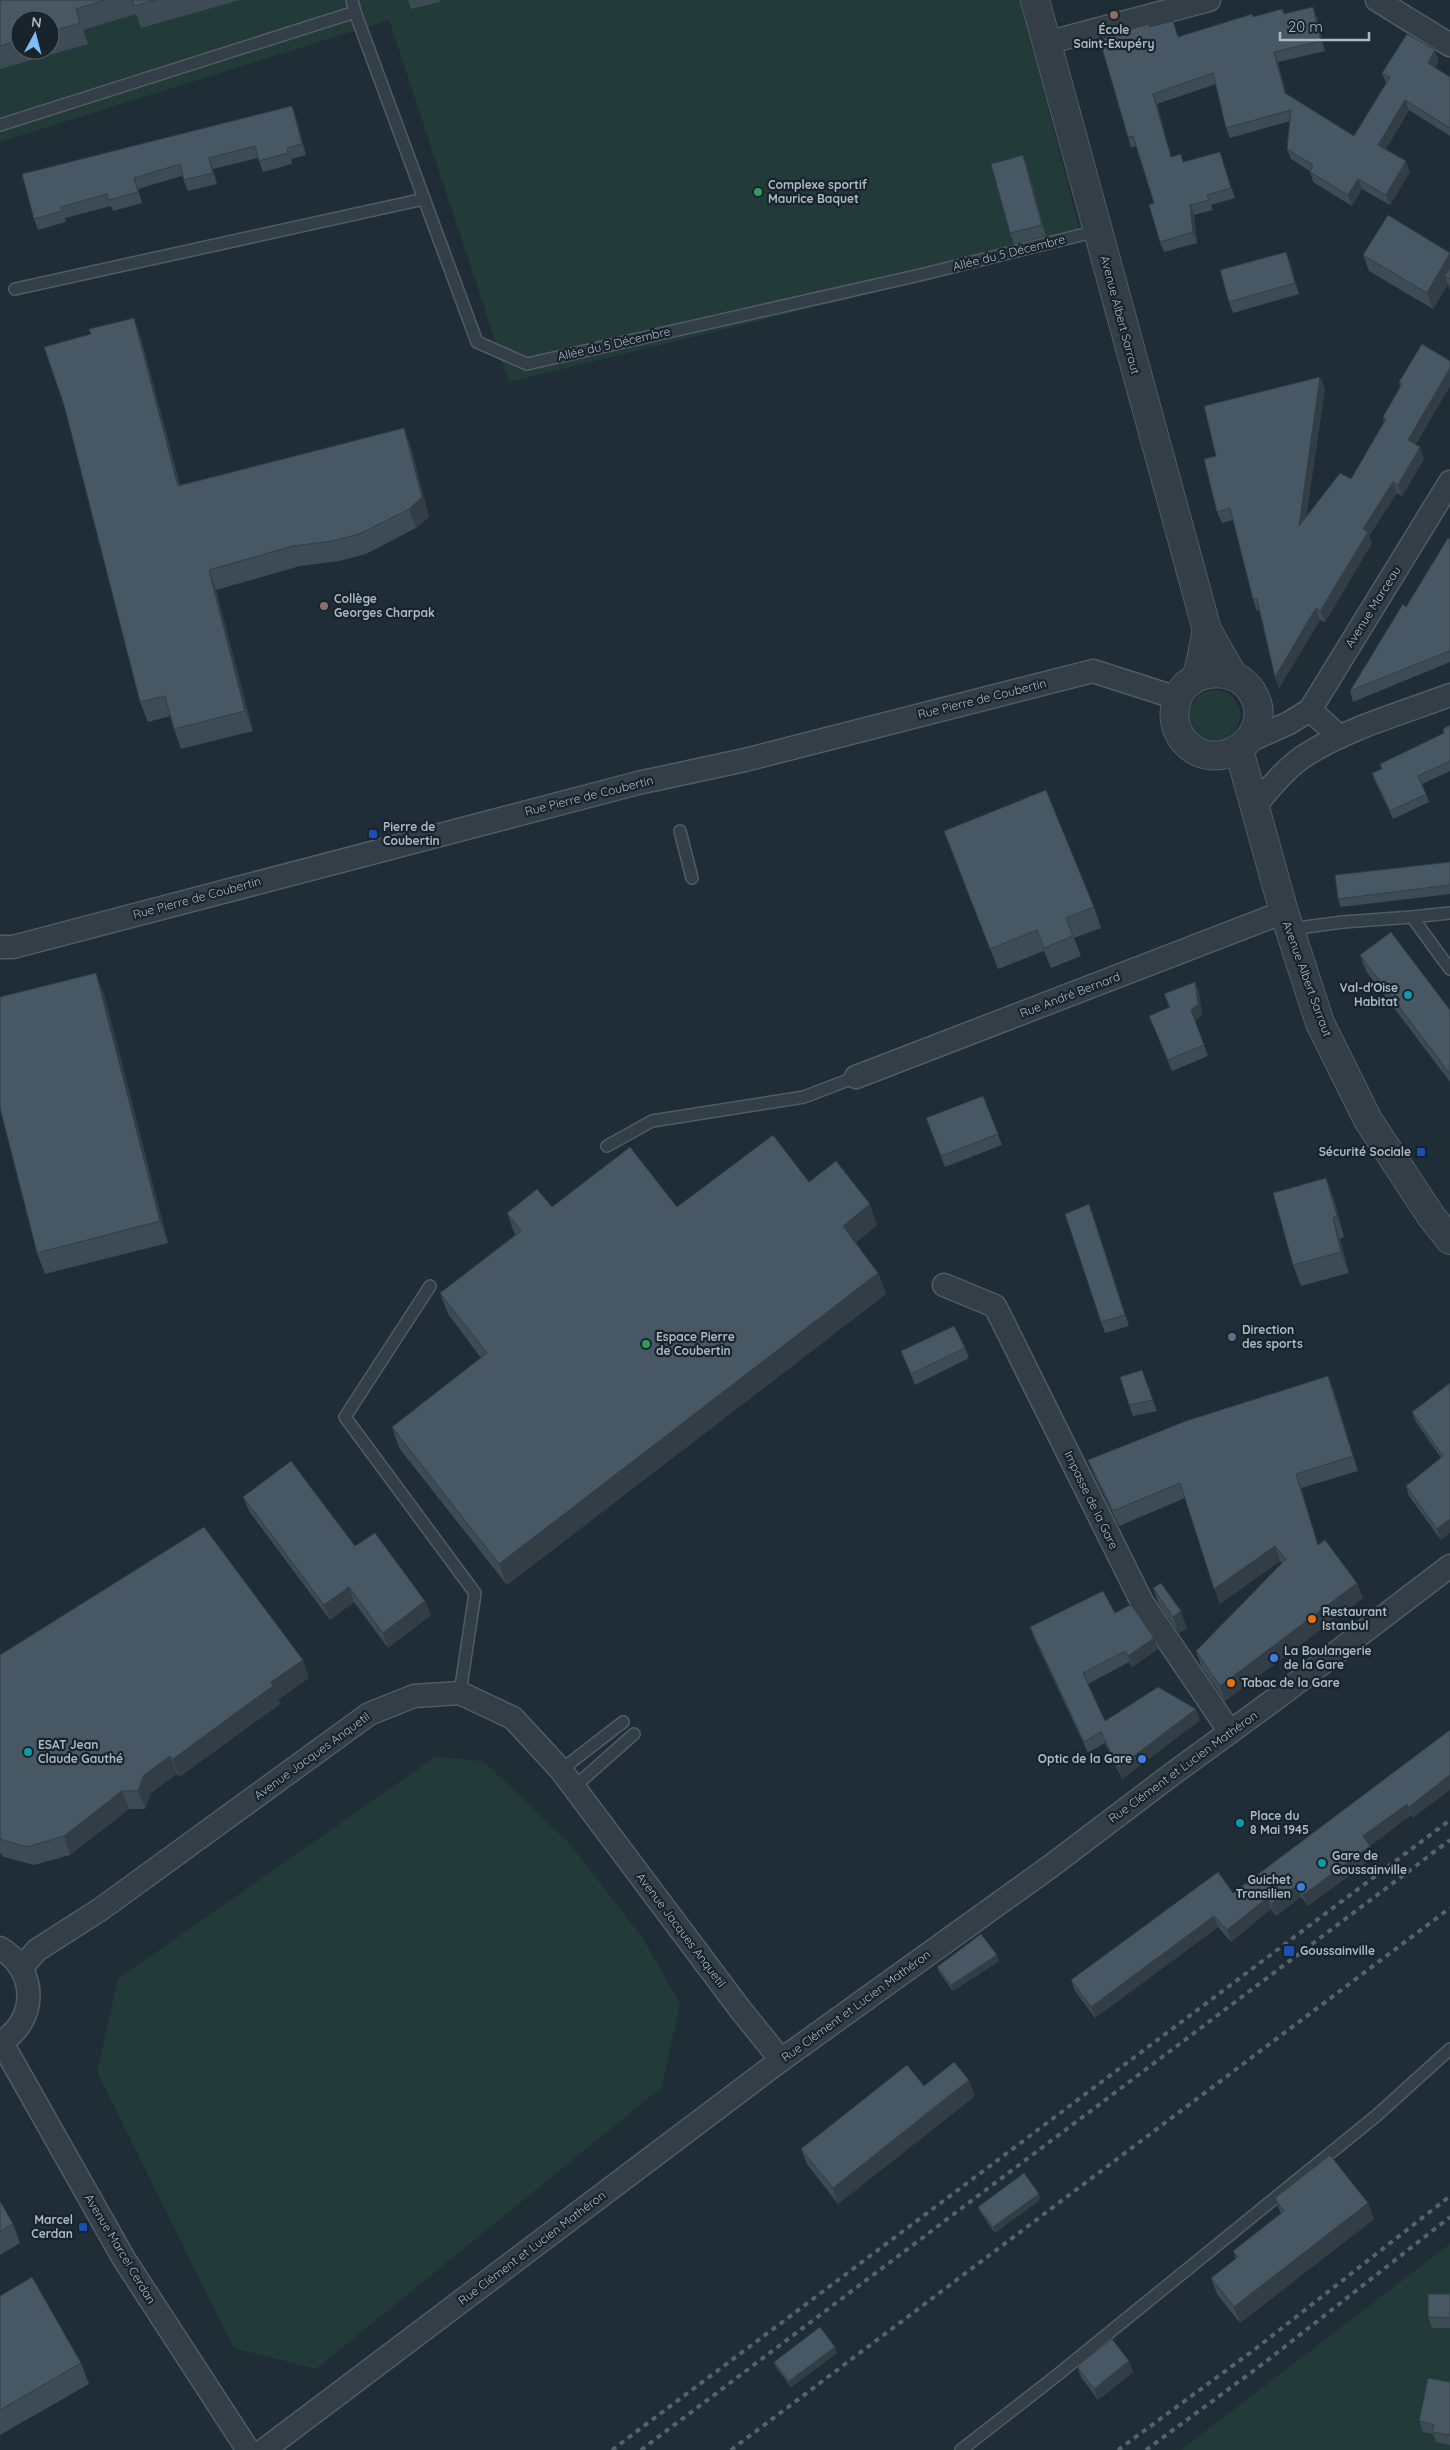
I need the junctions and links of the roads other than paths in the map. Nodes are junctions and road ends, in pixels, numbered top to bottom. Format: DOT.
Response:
graph roads {
  1 [pos="352,0"];
  2 [pos="1035,0"];
  3 [pos="1209,0"];
  4 [pos="1377,0"];
  5 [pos="354,12"];
  6 [pos="1046,43"];
  7 [pos="1450,45"];
  8 [pos="0,125"];
  9 [pos="424,199"];
  10 [pos="1097,231"];
  11 [pos="15,289"];
  12 [pos="1450,482"];
  13 [pos="1207,630"];
  14 [pos="1233,676"];
  15 [pos="1186,688"];
  16 [pos="1450,695"];
  17 [pos="1257,704"];
  18 [pos="1310,710"];
  19 [pos="1289,723"];
  20 [pos="1340,737"];
  21 [pos="1244,745"];
  22 [pos="1254,806"];
  23 [pos="680,831"];
  24 [pos="692,878"];
  25 [pos="1450,913"];
  26 [pos="1412,917"];
  27 [pos="1287,921"];
  28 [pos="0,947"];
  29 [pos="1450,969"];
  30 [pos="856,1077"];
  31 [pos="607,1146"];
  32 [pos="1450,1240"];
  33 [pos="944,1285"];
  34 [pos="430,1286"];
  35 [pos="1450,1566"];
  36 [pos="460,1693"];
  37 [pos="623,1722"];
  38 [pos="1230,1732"];
  39 [pos="634,1734"];
  40 [pos="567,1779"];
  41 [pos="0,1948"];
  42 [pos="22,1967"];
  43 [pos="1,2043"];
  44 [pos="1450,2049"];
  45 [pos="781,2060"];
  46 [pos="248,2450"];
  47 [pos="264,2450"];
  48 [pos="961,2450"];
  1 -- 5 [label="lane, Allée du 5 Décembre"];
  2 -- 6 [label="street, Avenue Albert Sarraut"];
  3 -- 6 [label="street"];
  4 -- 7 [label="street"];
  5 -- 8 [label="lane"];
  5 -- 9 [label="lane, Allée du 5 Décembre"];
  6 -- 10 [label="street, Avenue Albert Sarraut"];
  9 -- 10 [label="lane, Allée du 5 Décembre"];
  9 -- 11 [label="lane"];
  10 -- 13 [label="street, Avenue Albert Sarraut"];
  12 -- 18 [label="street, Avenue Marceau"];
  13 -- 14 [label="street, Avenue Albert Sarraut"];
  13 -- 15 [label="street, Avenue Albert Sarraut"];
  14 -- 15 [label="street"];
  14 -- 17 [label="street, Avenue Albert Sarraut"];
  15 -- 21 [label="street, Avenue Albert Sarraut"];
  15 -- 28 [label="street, Rue Pierre de Coubertin"];
  16 -- 20 [label="street"];
  17 -- 19 [label="street"];
  17 -- 21 [label="street"];
  18 -- 19 [label="street, Avenue Marceau"];
  18 -- 20 [label="street"];
  19 -- 21 [label="street, Avenue Marceau"];
  20 -- 22 [label="street"];
  21 -- 22 [label="street, Avenue Albert Sarraut"];
  22 -- 27 [label="street, Avenue Albert Sarraut"];
  23 -- 24 [label="lane"];
  25 -- 26 [label="lane"];
  26 -- 27 [label="lane"];
  26 -- 29 [label="lane"];
  27 -- 30 [label="street, Rue André Bernard"];
  27 -- 32 [label="street, Avenue Albert Sarraut"];
  30 -- 31 [label="lane"];
  33 -- 38 [label="street, Impasse de la Gare"];
  34 -- 36 [label="lane"];
  35 -- 38 [label="street, Rue Clément et Lucien Mathéron"];
  36 -- 40 [label="street, Avenue Jacques Anquetil"];
  36 -- 42 [label="street, Avenue Jacques Anquetil"];
  37 -- 40 [label="lane"];
  38 -- 45 [label="street, Rue Clément et Lucien Mathéron"];
  39 -- 40 [label="lane"];
  40 -- 45 [label="street, Avenue Jacques Anquetil"];
  41 -- 42 [label="street"];
  42 -- 43 [label="street"];
  43 -- 46 [label="street, Avenue Marcel Cerdan"];
  44 -- 48 [label="lane"];
  45 -- 47 [label="street, Rue Clément et Lucien Mathéron"];
}
